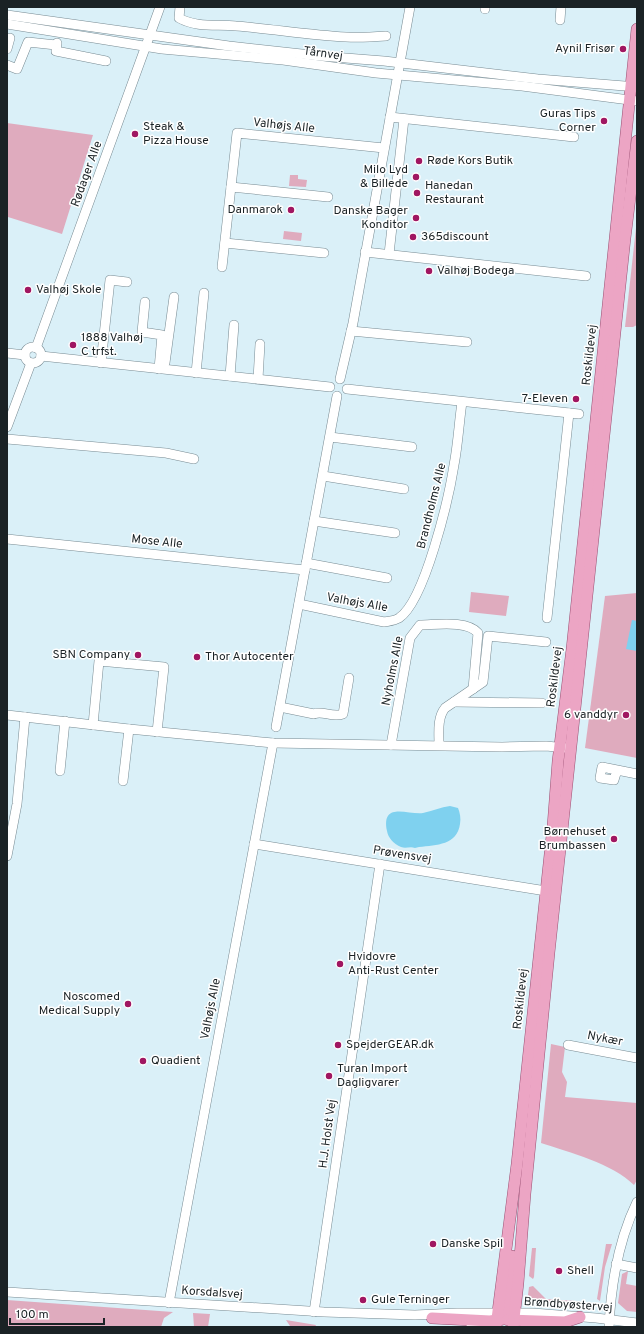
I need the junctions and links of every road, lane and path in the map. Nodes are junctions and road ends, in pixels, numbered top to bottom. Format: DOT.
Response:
graph roads {
  1 [pos="160,7"];
  2 [pos="180,7"];
  3 [pos="410,7"];
  4 [pos="561,7"];
  5 [pos="7,15"];
  6 [pos="560,20"];
  7 [pos="7,24"];
  8 [pos="637,29"];
  9 [pos="150,35"];
  10 [pos="386,36"];
  11 [pos="10,38"];
  12 [pos="146,46"];
  13 [pos="7,49"];
  14 [pos="106,61"];
  15 [pos="400,62"];
  16 [pos="7,66"];
  17 [pos="398,75"];
  18 [pos="634,86"];
  19 [pos="633,100"];
  20 [pos="390,117"];
  21 [pos="404,118"];
  22 [pos="574,137"];
  23 [pos="637,141"];
  24 [pos="384,148"];
  25 [pos="231,187"];
  26 [pos="328,197"];
  27 [pos="225,243"];
  28 [pos="365,252"];
  29 [pos="324,253"];
  30 [pos="389,254"];
  31 [pos="222,267"];
  32 [pos="586,276"];
  33 [pos="127,282"];
  34 [pos="204,293"];
  35 [pos="174,298"];
  36 [pos="144,302"];
  37 [pos="234,325"];
  38 [pos="351,331"];
  39 [pos="467,342"];
  40 [pos="260,344"];
  41 [pos="36,348"];
  42 [pos="7,353"];
  43 [pos="26,355"];
  44 [pos="41,356"];
  45 [pos="31,363"];
  46 [pos="101,363"];
  47 [pos="162,369"];
  48 [pos="196,373"];
  49 [pos="230,376"];
  50 [pos="258,379"];
  51 [pos="340,379"];
  52 [pos="330,387"];
  53 [pos="347,389"];
  54 [pos="338,396"];
  55 [pos="462,402"];
  56 [pos="569,413"];
  57 [pos="579,414"];
  58 [pos="7,427"];
  59 [pos="330,437"];
  60 [pos="7,439"];
  61 [pos="412,447"];
  62 [pos="194,459"];
  63 [pos="323,476"];
  64 [pos="404,490"];
  65 [pos="314,521"];
  66 [pos="395,533"];
  67 [pos="7,539"];
  68 [pos="306,567"];
  69 [pos="387,578"];
  70 [pos="299,604"];
  71 [pos="407,610"];
  72 [pos="547,618"];
  73 [pos="546,642"];
  74 [pos="349,678"];
  75 [pos="473,690"];
  76 [pos="454,702"];
  77 [pos="542,703"];
  78 [pos="280,707"];
  79 [pos="7,715"];
  80 [pos="25,717"];
  81 [pos="65,721"];
  82 [pos="93,725"];
  83 [pos="276,727"];
  84 [pos="129,729"];
  85 [pos="157,732"];
  86 [pos="273,743"];
  87 [pos="391,745"];
  88 [pos="439,745"];
  89 [pos="560,748"];
  90 [pos="572,749"];
  91 [pos="617,770"];
  92 [pos="60,771"];
  93 [pos="637,774"];
  94 [pos="123,781"];
  95 [pos="254,844"];
  96 [pos="7,856"];
  97 [pos="380,864"];
  98 [pos="546,891"];
  99 [pos="568,1045"];
  100 [pos="637,1058"];
  101 [pos="637,1202"];
  102 [pos="616,1264"];
  103 [pos="637,1268"];
  104 [pos="7,1292"];
  105 [pos="169,1303"];
  106 [pos="314,1312"];
  107 [pos="415,1315"];
  108 [pos="580,1317"];
  109 [pos="432,1318"];
  110 [pos="505,1321"];
  111 [pos="609,1323"];
  112 [pos="637,1323"];
  1 -- 9 [label="street, Rødager Alle"];
  2 -- 10 [label="street"];
  3 -- 15 [label="street"];
  4 -- 6 [label="street"];
  5 -- 9 [label="street, Tårnvej"];
  7 -- 12 [label="street, Tårnvej"];
  8 -- 18 [label="main road, Roskildevej"];
  9 -- 12 [label="street, Rødager Alle"];
  9 -- 15 [label="street, Tårnvej"];
  11 -- 13 [label="street"];
  12 -- 17 [label="street, Tårnvej"];
  12 -- 41 [label="street, Rødager Alle"];
  14 -- 16 [label="street"];
  15 -- 17 [label="street"];
  15 -- 18 [label="street, Tårnvej"];
  17 -- 19 [label="street, Tårnvej"];
  17 -- 20 [label="street"];
  18 -- 19 [label="main road, Roskildevej"];
  19 -- 89 [label="main road, Roskildevej"];
  20 -- 21 [label="street"];
  20 -- 24 [label="street"];
  21 -- 22 [label="street"];
  21 -- 30 [label="street"];
  23 -- 90 [label="main road, Roskildevej"];
  24 -- 25 [label="street, Valhøjs Alle"];
  24 -- 28 [label="street"];
  25 -- 26 [label="street"];
  25 -- 27 [label="street, Valhøjs Alle"];
  27 -- 29 [label="street"];
  27 -- 31 [label="street, Valhøjs Alle"];
  28 -- 30 [label="street"];
  28 -- 38 [label="street"];
  30 -- 32 [label="street"];
  33 -- 46 [label="street"];
  34 -- 48 [label="street"];
  35 -- 47 [label="street"];
  36 -- 47 [label="street"];
  37 -- 49 [label="street"];
  38 -- 39 [label="street"];
  38 -- 51 [label="street"];
  40 -- 50 [label="street"];
  41 -- 43 [label="street"];
  41 -- 44 [label="street"];
  42 -- 43 [label="street"];
  43 -- 45 [label="street"];
  44 -- 45 [label="street"];
  44 -- 46 [label="street"];
  45 -- 58 [label="street"];
  46 -- 47 [label="street"];
  47 -- 48 [label="street"];
  48 -- 49 [label="street"];
  49 -- 50 [label="street"];
  50 -- 52 [label="street"];
  51 -- 52 [label="street"];
  51 -- 53 [label="street"];
  52 -- 54 [label="street"];
  53 -- 54 [label="street"];
  53 -- 55 [label="street"];
  54 -- 59 [label="street"];
  55 -- 56 [label="street"];
  55 -- 71 [label="street, Brandholms Alle"];
  56 -- 57 [label="street"];
  56 -- 72 [label="street"];
  59 -- 61 [label="street"];
  59 -- 63 [label="street"];
  60 -- 62 [label="street"];
  63 -- 64 [label="street"];
  63 -- 65 [label="street"];
  65 -- 66 [label="street"];
  65 -- 68 [label="street"];
  67 -- 68 [label="street, Mose Alle"];
  68 -- 69 [label="street"];
  68 -- 70 [label="street"];
  70 -- 71 [label="street, Valhøjs Alle"];
  70 -- 78 [label="street"];
  73 -- 75 [label="street"];
  74 -- 78 [label="street"];
  75 -- 76 [label="street"];
  75 -- 87 [label="street, Nyholms Alle"];
  76 -- 77 [label="street"];
  76 -- 88 [label="street"];
  78 -- 83 [label="street"];
  79 -- 80 [label="street"];
  80 -- 81 [label="street"];
  80 -- 96 [label="street"];
  81 -- 82 [label="street"];
  81 -- 92 [label="street"];
  82 -- 84 [label="street"];
  82 -- 85 [label="street"];
  84 -- 85 [label="street"];
  84 -- 94 [label="street"];
  85 -- 86 [label="street"];
  86 -- 87 [label="street"];
  86 -- 95 [label="street, Valhøjs Alle"];
  87 -- 88 [label="street"];
  88 -- 89 [label="street"];
  89 -- 90 [label="street"];
  89 -- 98 [label="main road, Roskildevej"];
  90 -- 110 [label="main road, Roskildevej"];
  91 -- 93 [label="street"];
  95 -- 97 [label="street, Prøvensvej"];
  95 -- 105 [label="street, Valhøjs Alle"];
  97 -- 98 [label="street, Prøvensvej"];
  97 -- 106 [label="street, H.J. Holst Vej"];
  98 -- 110 [label="main road, Roskildevej"];
  99 -- 100 [label="street, Nykær"];
  101 -- 102 [label="street"];
  102 -- 103 [label="street"];
  102 -- 111 [label="street"];
  104 -- 105 [label="street, Korsdalsvej"];
  105 -- 106 [label="street, Korsdalsvej"];
  106 -- 107 [label="street, Korsdalsvej"];
  107 -- 109 [label="street, Korsdalsvej"];
  107 -- 110 [label="street, Korsdalsvej"];
  108 -- 110 [label="main road"];
  108 -- 111 [label="street, Brøndbyøstervej"];
  109 -- 110 [label="main road"];
  111 -- 112 [label="street, Brøndbyøstervej"];
}
